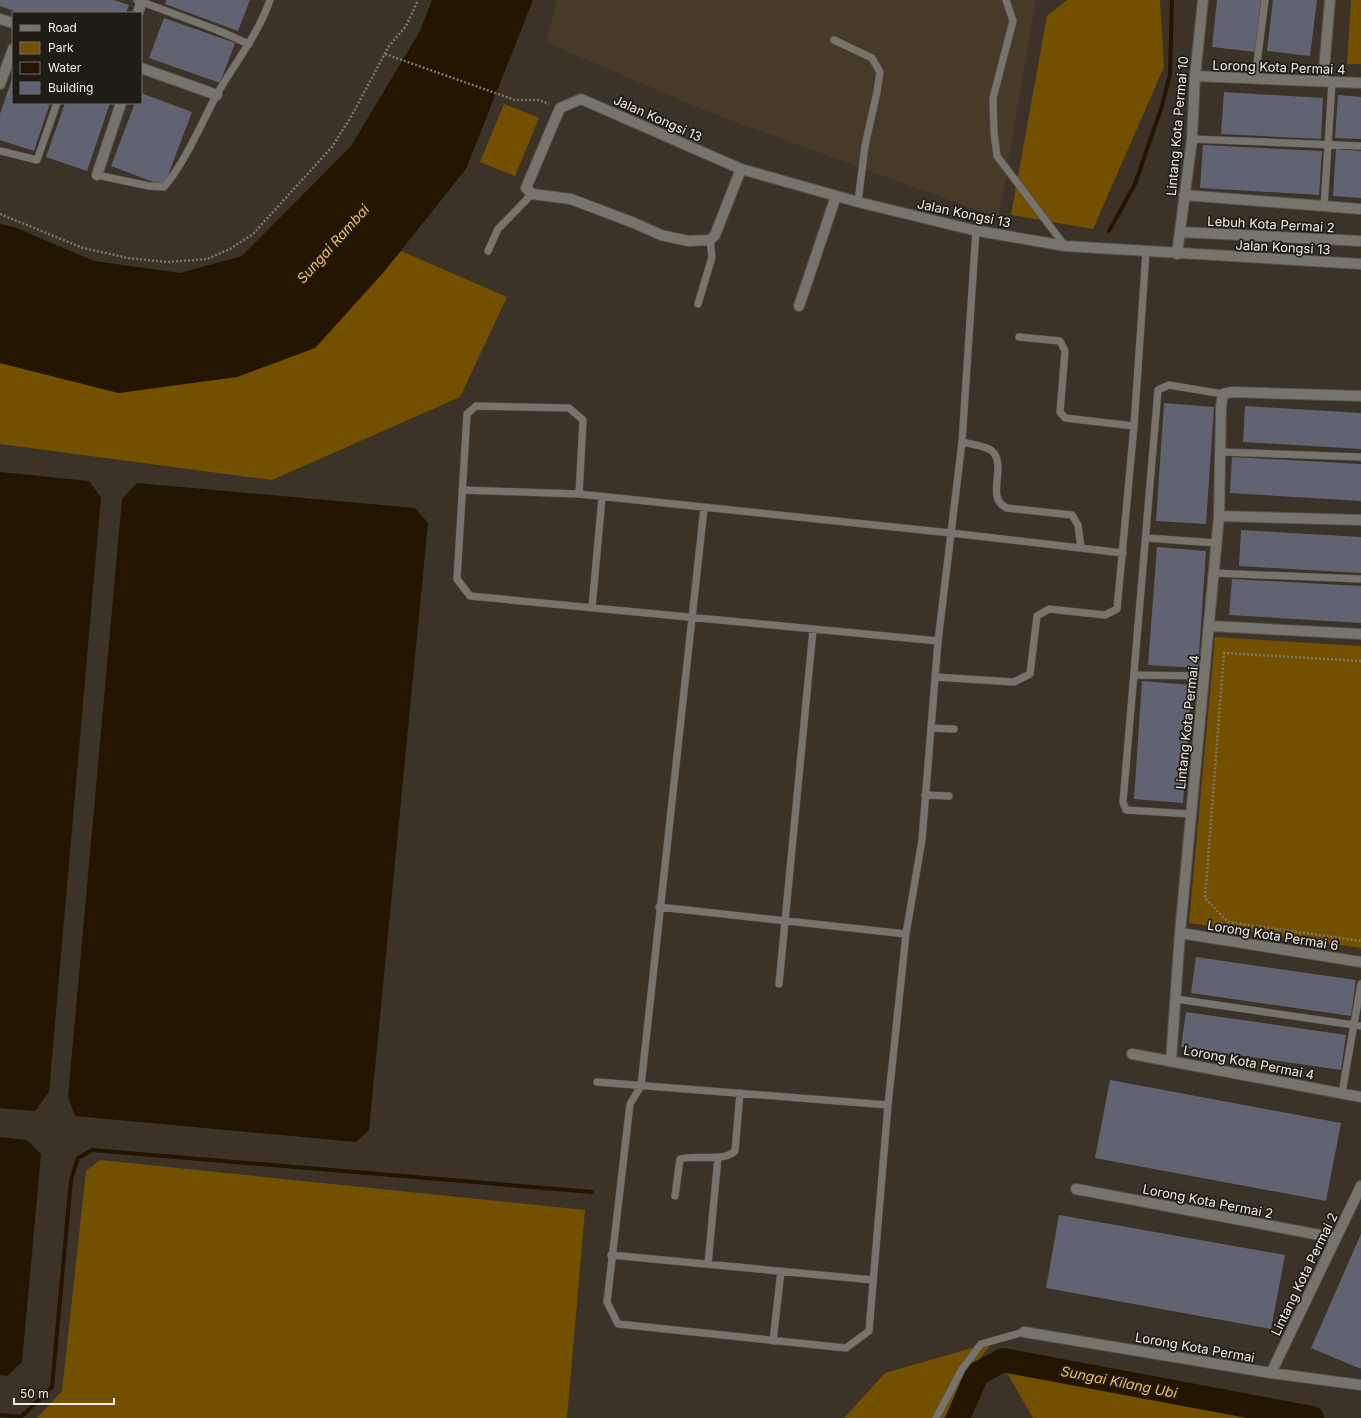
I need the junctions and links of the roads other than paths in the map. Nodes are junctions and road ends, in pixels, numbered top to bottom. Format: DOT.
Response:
graph roads {
  1 [pos="270,0"];
  2 [pos="1006,0"];
  3 [pos="1203,0"];
  4 [pos="1265,0"];
  5 [pos="1330,0"];
  6 [pos="140,1"];
  7 [pos="138,12"];
  8 [pos="0,19"];
  9 [pos="12,23"];
  10 [pos="834,40"];
  11 [pos="249,44"];
  12 [pos="12,52"];
  13 [pos="142,68"];
  14 [pos="1195,76"];
  15 [pos="1255,79"];
  16 [pos="1327,82"];
  17 [pos="1361,83"];
  18 [pos="0,84"];
  19 [pos="217,95"];
  20 [pos="57,104"];
  21 [pos="121,104"];
  22 [pos="1192,139"];
  23 [pos="1328,144"];
  24 [pos="1361,146"];
  25 [pos="0,151"];
  26 [pos="741,169"];
  27 [pos="97,175"];
  28 [pos="532,194"];
  29 [pos="1184,195"];
  30 [pos="836,196"];
  31 [pos="858,202"];
  32 [pos="1324,207"];
  33 [pos="1361,209"];
  34 [pos="976,230"];
  35 [pos="1180,232"];
  36 [pos="710,240"];
  37 [pos="1361,241"];
  38 [pos="1065,246"];
  39 [pos="488,251"];
  40 [pos="1146,252"];
  41 [pos="1177,254"];
  42 [pos="1361,264"];
  43 [pos="698,304"];
  44 [pos="799,306"];
  45 [pos="1019,337"];
  46 [pos="1228,393"];
  47 [pos="1361,396"];
  48 [pos="1134,426"];
  49 [pos="962,442"];
  50 [pos="1221,452"];
  51 [pos="1361,457"];
  52 [pos="462,490"];
  53 [pos="579,494"];
  54 [pos="602,498"];
  55 [pos="704,508"];
  56 [pos="1219,516"];
  57 [pos="1361,520"];
  58 [pos="951,533"];
  59 [pos="1147,538"];
  60 [pos="1216,543"];
  61 [pos="1081,548"];
  62 [pos="1123,553"];
  63 [pos="1213,574"];
  64 [pos="1361,579"];
  65 [pos="592,606"];
  66 [pos="691,618"];
  67 [pos="1210,626"];
  68 [pos="813,630"];
  69 [pos="1361,634"];
  70 [pos="938,641"];
  71 [pos="1134,675"];
  72 [pos="1205,676"];
  73 [pos="935,677"];
  74 [pos="931,728"];
  75 [pos="954,729"];
  76 [pos="925,795"];
  77 [pos="949,796"];
  78 [pos="1191,814"];
  79 [pos="659,907"];
  80 [pos="785,921"];
  81 [pos="1180,933"];
  82 [pos="906,934"];
  83 [pos="1361,962"];
  84 [pos="780,984"];
  85 [pos="1361,984"];
  86 [pos="1176,999"];
  87 [pos="1358,1026"];
  88 [pos="1132,1054"];
  89 [pos="1171,1061"];
  90 [pos="597,1082"];
  91 [pos="640,1086"];
  92 [pos="740,1093"];
  93 [pos="1342,1093"];
  94 [pos="1361,1097"];
  95 [pos="888,1105"];
  96 [pos="718,1156"];
  97 [pos="1361,1186"];
  98 [pos="1076,1189"];
  99 [pos="675,1196"];
  100 [pos="1336,1238"];
  101 [pos="611,1255"];
  102 [pos="708,1264"];
  103 [pos="781,1271"];
  104 [pos="874,1280"];
  105 [pos="1024,1332"];
  106 [pos="774,1341"];
  107 [pos="1271,1373"];
  108 [pos="1361,1385"];
  109 [pos="936,1418"];
  1 -- 11 [label="lane"];
  2 -- 38 [label="lane"];
  3 -- 14 [label="street, Lintang Kota Permai 10"];
  4 -- 15 [label="lane"];
  5 -- 16 [label="street"];
  6 -- 7 [label="street"];
  6 -- 11 [label="lane"];
  8 -- 9 [label="street"];
  10 -- 31 [label="lane"];
  11 -- 19 [label="lane"];
  12 -- 18 [label="street"];
  13 -- 19 [label="street"];
  14 -- 15 [label="street, Lorong Kota Permai 4"];
  14 -- 22 [label="street, Lintang Kota Permai 10"];
  15 -- 16 [label="street, Lorong Kota Permai 4"];
  16 -- 17 [label="street, Lorong Kota Permai 4"];
  16 -- 23 [label="lane"];
  19 -- 27 [label="lane"];
  20 -- 25 [label="lane"];
  21 -- 27 [label="street"];
  22 -- 23 [label="lane"];
  22 -- 29 [label="street, Lintang Kota Permai 10"];
  23 -- 24 [label="lane"];
  23 -- 32 [label="lane"];
  26 -- 28 [label="street, Jalan Kongsi 13"];
  26 -- 30 [label="street, Jalan Kongsi 13"];
  26 -- 36 [label="street"];
  28 -- 36 [label="street"];
  28 -- 39 [label="lane"];
  29 -- 32 [label="street, Lebuh Kota Permai 2"];
  29 -- 35 [label="street, Lintang Kota Permai 10"];
  30 -- 31 [label="street, Jalan Kongsi 13"];
  30 -- 44 [label="street"];
  31 -- 34 [label="street, Jalan Kongsi 13"];
  32 -- 33 [label="street, Lebuh Kota Permai 2"];
  34 -- 38 [label="street, Jalan Kongsi 13"];
  34 -- 49 [label="lane"];
  35 -- 37 [label="street, Lebuh Kota Permai 2"];
  35 -- 41 [label="street, Lintang Kota Permai 10"];
  36 -- 43 [label="lane"];
  38 -- 40 [label="street, Jalan Kongsi 13"];
  40 -- 41 [label="street, Jalan Kongsi 13"];
  40 -- 48 [label="lane"];
  41 -- 42 [label="street, Jalan Kongsi 13"];
  45 -- 48 [label="lane"];
  46 -- 47 [label="street"];
  46 -- 50 [label="street, Lintang Kota Permai 4"];
  46 -- 59 [label="lane"];
  48 -- 62 [label="lane"];
  49 -- 58 [label="lane"];
  49 -- 61 [label="lane"];
  50 -- 51 [label="lane"];
  50 -- 56 [label="street, Lintang Kota Permai 4"];
  52 -- 53 [label="lane"];
  52 -- 53 [label="lane"];
  52 -- 65 [label="lane"];
  53 -- 54 [label="lane"];
  54 -- 55 [label="lane"];
  54 -- 65 [label="lane"];
  55 -- 58 [label="lane"];
  55 -- 66 [label="lane"];
  56 -- 57 [label="street"];
  56 -- 60 [label="street, Lintang Kota Permai 4"];
  58 -- 61 [label="lane"];
  58 -- 70 [label="lane"];
  59 -- 60 [label="lane"];
  59 -- 71 [label="lane"];
  60 -- 63 [label="street, Lintang Kota Permai 4"];
  61 -- 62 [label="lane"];
  62 -- 73 [label="lane"];
  63 -- 64 [label="lane"];
  63 -- 67 [label="street, Lintang Kota Permai 4"];
  65 -- 66 [label="lane"];
  66 -- 68 [label="lane"];
  66 -- 79 [label="lane"];
  67 -- 69 [label="street"];
  67 -- 72 [label="street, Lintang Kota Permai 4"];
  68 -- 70 [label="lane"];
  68 -- 80 [label="lane"];
  70 -- 73 [label="lane"];
  71 -- 72 [label="lane"];
  71 -- 78 [label="lane"];
  72 -- 78 [label="street, Lintang Kota Permai 4"];
  73 -- 74 [label="lane"];
  74 -- 75 [label="lane"];
  74 -- 76 [label="lane"];
  76 -- 77 [label="lane"];
  76 -- 82 [label="lane"];
  78 -- 81 [label="street, Lintang Kota Permai 4"];
  79 -- 80 [label="lane"];
  79 -- 91 [label="lane"];
  80 -- 82 [label="lane"];
  80 -- 84 [label="lane"];
  81 -- 83 [label="street, Lorong Kota Permai 6"];
  81 -- 86 [label="street, Lintang Kota Permai 4"];
  82 -- 95 [label="lane"];
  85 -- 87 [label="lane"];
  86 -- 87 [label="lane"];
  86 -- 89 [label="street, Lintang Kota Permai 4"];
  87 -- 93 [label="lane"];
  88 -- 89 [label="street, Lorong Kota Permai 4"];
  89 -- 93 [label="street, Lorong Kota Permai 4"];
  90 -- 91 [label="lane"];
  91 -- 92 [label="lane"];
  91 -- 101 [label="lane"];
  92 -- 95 [label="lane"];
  92 -- 96 [label="lane"];
  93 -- 94 [label="street, Lorong Kota Permai 4"];
  95 -- 104 [label="lane"];
  96 -- 99 [label="lane"];
  96 -- 102 [label="lane"];
  97 -- 100 [label="street, Lintang Kota Permai 2"];
  98 -- 100 [label="street, Lorong Kota Permai 2"];
  100 -- 107 [label="street, Lintang Kota Permai 2"];
  101 -- 102 [label="lane"];
  101 -- 106 [label="lane"];
  102 -- 103 [label="lane"];
  103 -- 104 [label="lane"];
  103 -- 106 [label="lane"];
  104 -- 106 [label="lane"];
  105 -- 107 [label="street, Lorong Kota Permai"];
  105 -- 109 [label="lane"];
  107 -- 108 [label="street, Lorong Kota Permai"];
}
